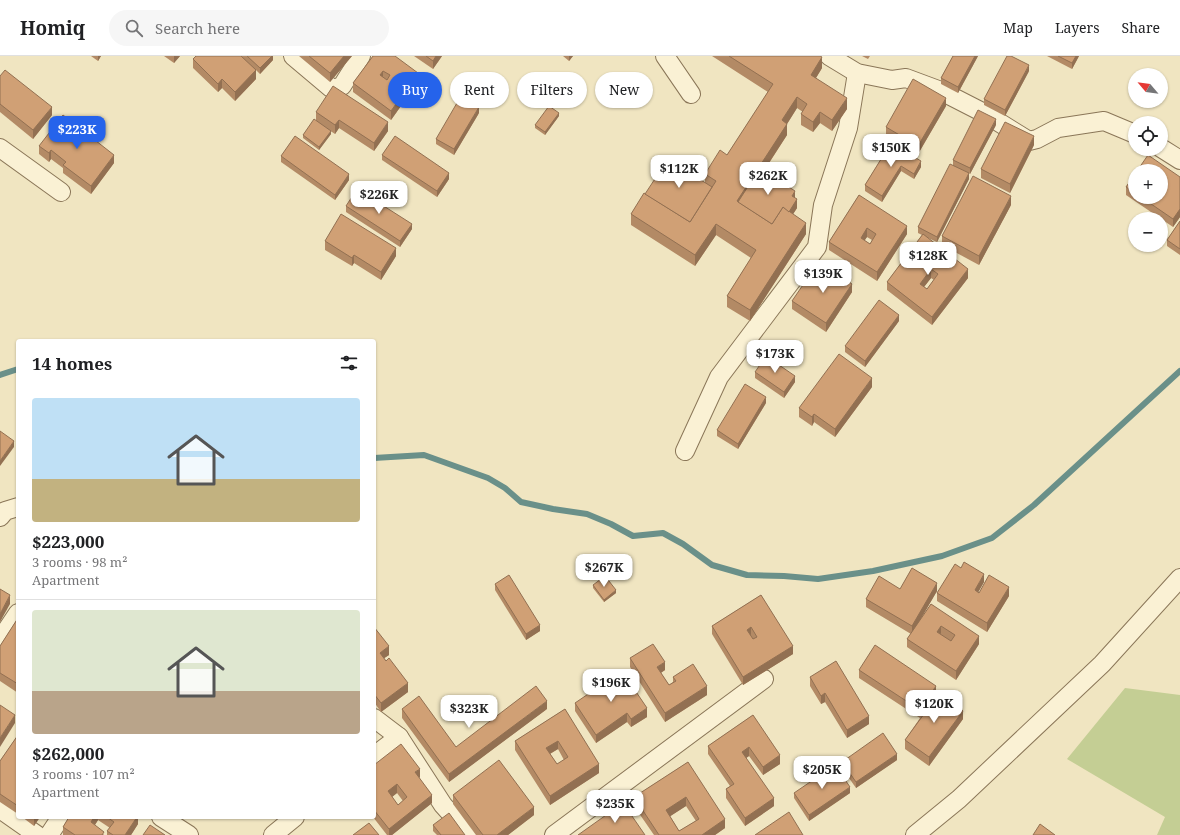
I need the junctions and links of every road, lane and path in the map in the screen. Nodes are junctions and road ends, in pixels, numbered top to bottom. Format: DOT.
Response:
graph roads {
  1 [pos="293,56"];
  2 [pos="361,56"];
  3 [pos="665,56"];
  4 [pos="829,56"];
  5 [pos="857,73"];
  6 [pos="691,94"];
  7 [pos="1128,131"];
  8 [pos="0,148"];
  9 [pos="1168,152"];
  10 [pos="1180,160"];
  11 [pos="61,192"];
  12 [pos="685,451"];
  13 [pos="16,508"];
  14 [pos="0,517"];
  15 [pos="1180,578"];
  16 [pos="16,616"];
  17 [pos="0,640"];
  18 [pos="764,679"];
  19 [pos="376,720"];
  20 [pos="399,737"];
  21 [pos="376,754"];
  22 [pos="0,809"];
  23 [pos="60,819"];
  24 [pos="164,819"];
  25 [pos="293,819"];
  26 [pos="37,835"];
  27 [pos="49,835"];
  28 [pos="189,835"];
  29 [pos="273,835"];
  30 [pos="470,835"];
  31 [pos="554,835"];
  32 [pos="915,835"];
  1 -- 2 [label="street"];
  3 -- 6 [label="street"];
  4 -- 5 [label="street"];
  5 -- 7 [label="street"];
  5 -- 12 [label="street"];
  8 -- 11 [label="street"];
  9 -- 10 [label="street"];
  13 -- 14 [label="street"];
  15 -- 32 [label="street"];
  16 -- 17 [label="street"];
  18 -- 31 [label="street"];
  19 -- 20 [label="street"];
  20 -- 21 [label="street"];
  20 -- 30 [label="street"];
  22 -- 26 [label="street"];
  23 -- 27 [label="street"];
  24 -- 28 [label="street"];
  25 -- 29 [label="street"];
}
